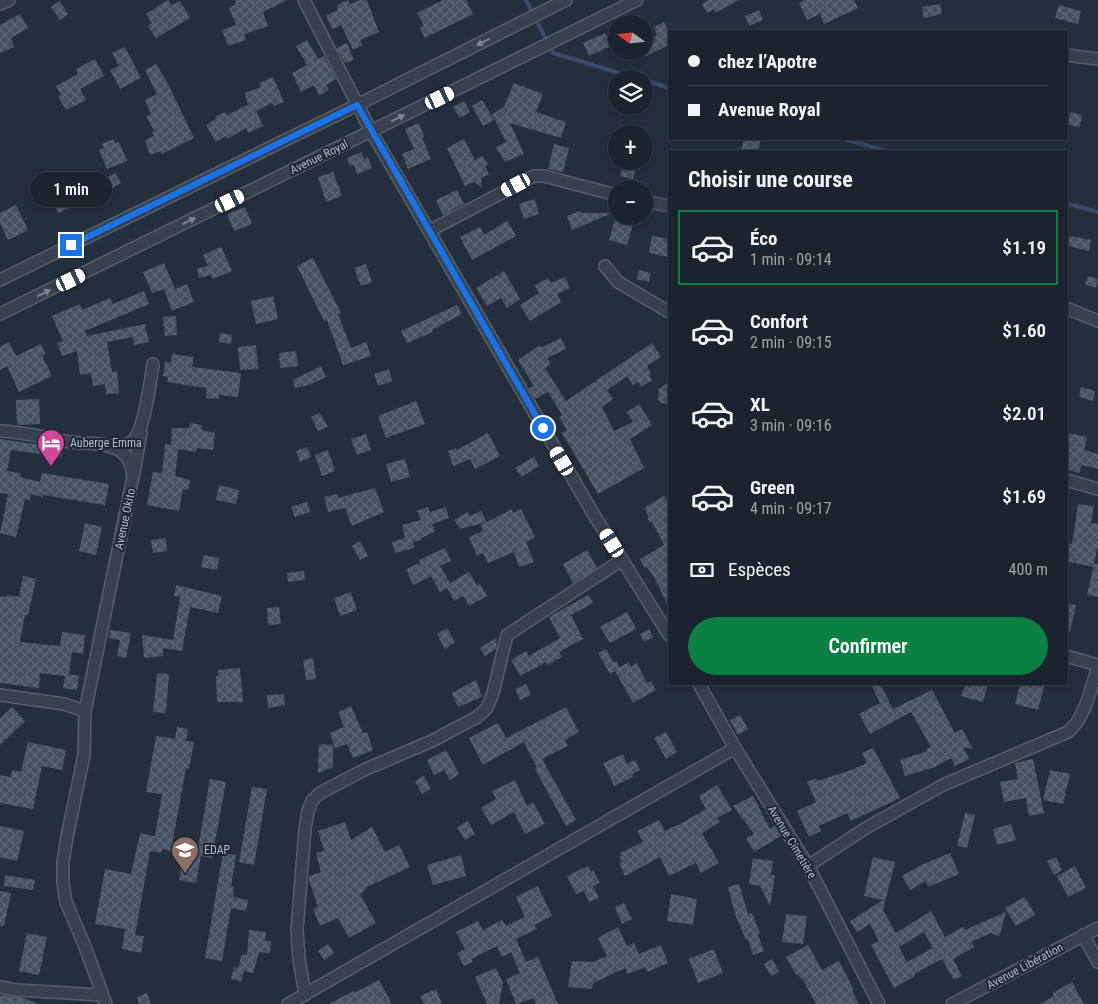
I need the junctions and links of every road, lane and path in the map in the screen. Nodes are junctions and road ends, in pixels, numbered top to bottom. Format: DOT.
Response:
graph roads {
  1 [pos="9,0"];
  2 [pos="304,0"];
  3 [pos="566,0"];
  4 [pos="637,0"];
  5 [pos="0,4"];
  6 [pos="1068,55"];
  7 [pos="1098,59"];
  8 [pos="357,105"];
  9 [pos="371,131"];
  10 [pos="608,193"];
  11 [pos="653,203"];
  12 [pos="668,206"];
  13 [pos="429,231"];
  14 [pos="605,266"];
  15 [pos="0,280"];
  16 [pos="1068,309"];
  17 [pos="668,311"];
  18 [pos="0,314"];
  19 [pos="1098,321"];
  20 [pos="153,364"];
  21 [pos="141,429"];
  22 [pos="0,431"];
  23 [pos="114,447"];
  24 [pos="133,478"];
  25 [pos="1068,481"];
  26 [pos="1098,489"];
  27 [pos="622,560"];
  28 [pos="668,633"];
  29 [pos="1068,657"];
  30 [pos="1098,666"];
  31 [pos="701,685"];
  32 [pos="0,695"];
  33 [pos="85,711"];
  34 [pos="735,748"];
  35 [pos="808,866"];
  36 [pos="1098,928"];
  37 [pos="1083,935"];
  38 [pos="1098,962"];
  39 [pos="0,987"];
  40 [pos="305,996"];
  41 [pos="104,1000"];
  42 [pos="288,1004"];
  43 [pos="879,1004"];
  44 [pos="952,1004"];
  1 -- 5 [label="street"];
  2 -- 8 [label="street"];
  3 -- 8 [label="street, one-way"];
  9 -- 4 [label="street, Avenue Royal, one-way"];
  6 -- 7 [label="street"];
  8 -- 9 [label="street"];
  8 -- 15 [label="street"];
  9 -- 13 [label="street"];
  18 -- 9 [label="street, Avenue Royal, one-way"];
  10 -- 13 [label="street"];
  11 -- 12 [label="street"];
  13 -- 27 [label="street"];
  14 -- 17 [label="street"];
  16 -- 19 [label="street"];
  20 -- 21 [label="street"];
  21 -- 23 [label="street"];
  21 -- 24 [label="street"];
  22 -- 23 [label="street"];
  23 -- 24 [label="street, Avenue Okito"];
  24 -- 33 [label="street, Avenue Okito"];
  25 -- 26 [label="street"];
  27 -- 28 [label="street"];
  27 -- 40 [label="street"];
  29 -- 30 [label="street"];
  30 -- 35 [label="street"];
  31 -- 34 [label="street, Avenue Cimetière"];
  32 -- 33 [label="street"];
  33 -- 41 [label="street, Avenue Okito"];
  34 -- 35 [label="street, Avenue Cimetière"];
  34 -- 40 [label="street"];
  35 -- 43 [label="street, Avenue Cimetière"];
  36 -- 37 [label="street, Avenue Libération"];
  37 -- 38 [label="street"];
  37 -- 44 [label="street, Avenue Libération"];
  39 -- 41 [label="street"];
  40 -- 42 [label="street"];
}
